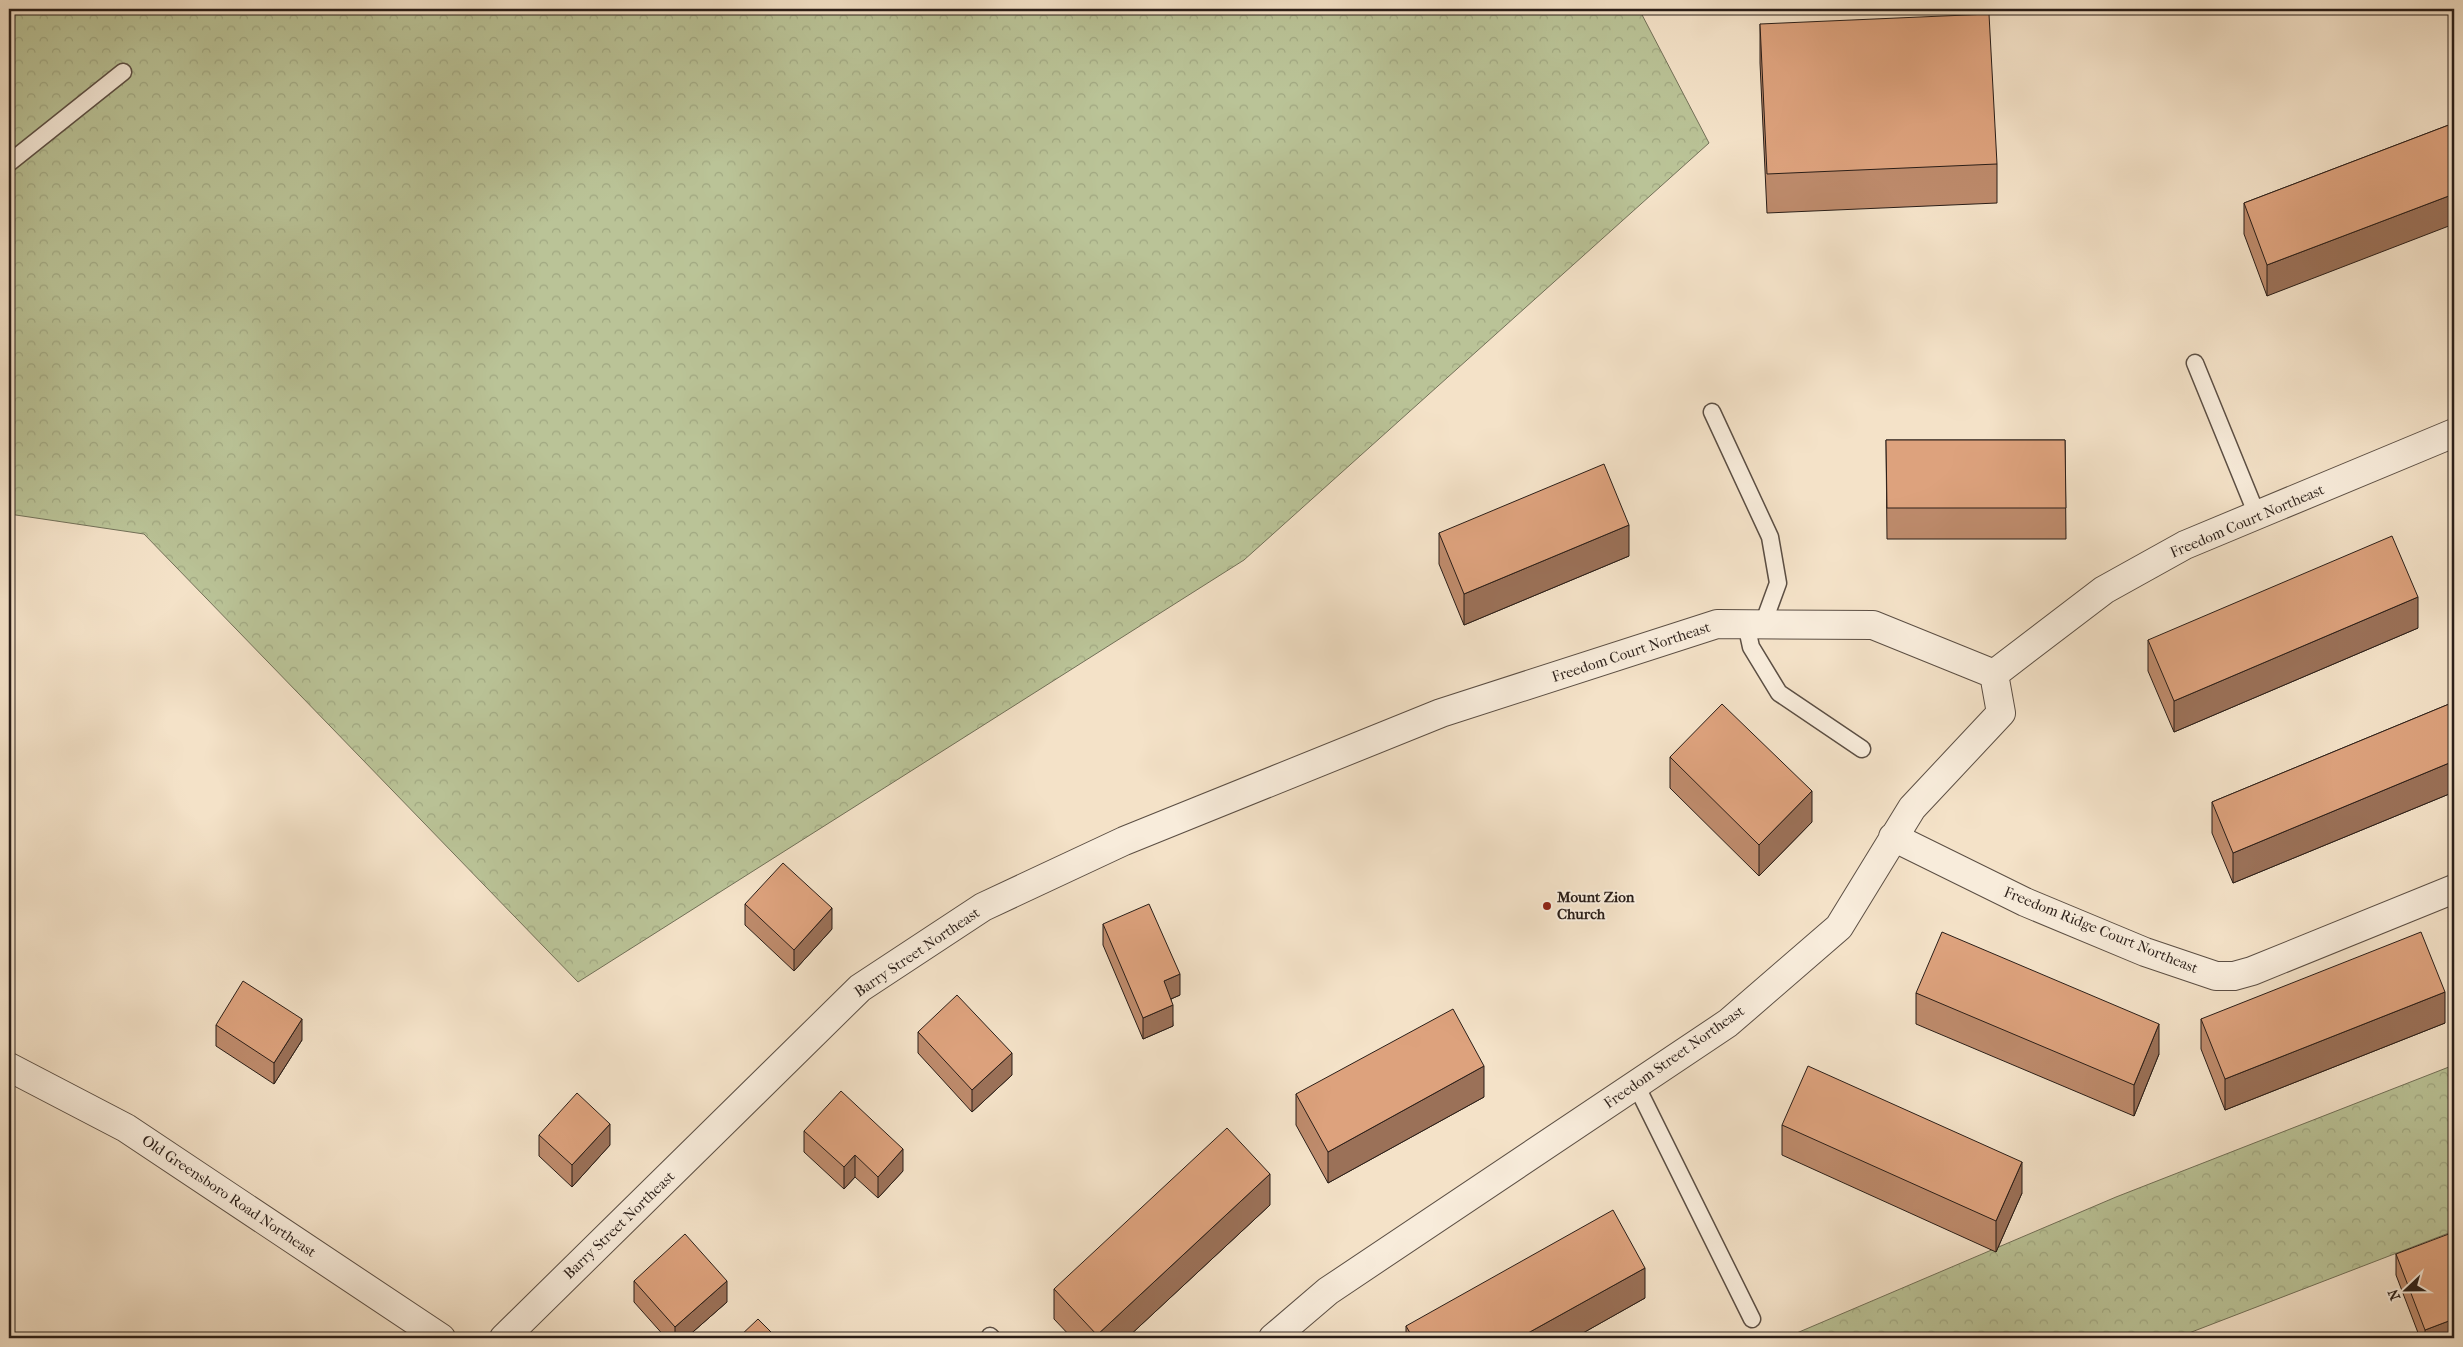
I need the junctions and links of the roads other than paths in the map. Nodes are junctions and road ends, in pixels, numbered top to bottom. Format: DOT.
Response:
graph roads {
  1 [pos="123,72"];
  2 [pos="9,163"];
  3 [pos="2195,363"];
  4 [pos="1712,412"];
  5 [pos="2454,433"];
  6 [pos="2257,515"];
  7 [pos="1754,624"];
  8 [pos="1994,674"];
  9 [pos="1862,749"];
  10 [pos="1320,762"];
  11 [pos="1893,836"];
  12 [pos="2454,889"];
  13 [pos="9,1068"];
  14 [pos="1636,1085"];
  15 [pos="1752,1319"];
  16 [pos="1278,1336"];
  17 [pos="441,1338"];
  18 [pos="504,1338"];
  1 -- 2 [label="lane"];
  3 -- 6 [label="lane"];
  4 -- 7 [label="lane"];
  5 -- 6 [label="street, Freedom Court Northeast"];
  6 -- 8 [label="street, Freedom Court Northeast"];
  7 -- 8 [label="street, Freedom Court Northeast"];
  7 -- 9 [label="lane"];
  7 -- 10 [label="street, Freedom Court Northeast"];
  8 -- 11 [label="street, Freedom Street Northeast"];
  10 -- 18 [label="street, Barry Street Northeast"];
  11 -- 12 [label="street, Freedom Ridge Court Northeast"];
  11 -- 14 [label="street, Freedom Street Northeast"];
  13 -- 17 [label="street, Old Greensboro Road Northeast"];
  14 -- 15 [label="lane"];
  14 -- 16 [label="street, Freedom Street Northeast"];
}
